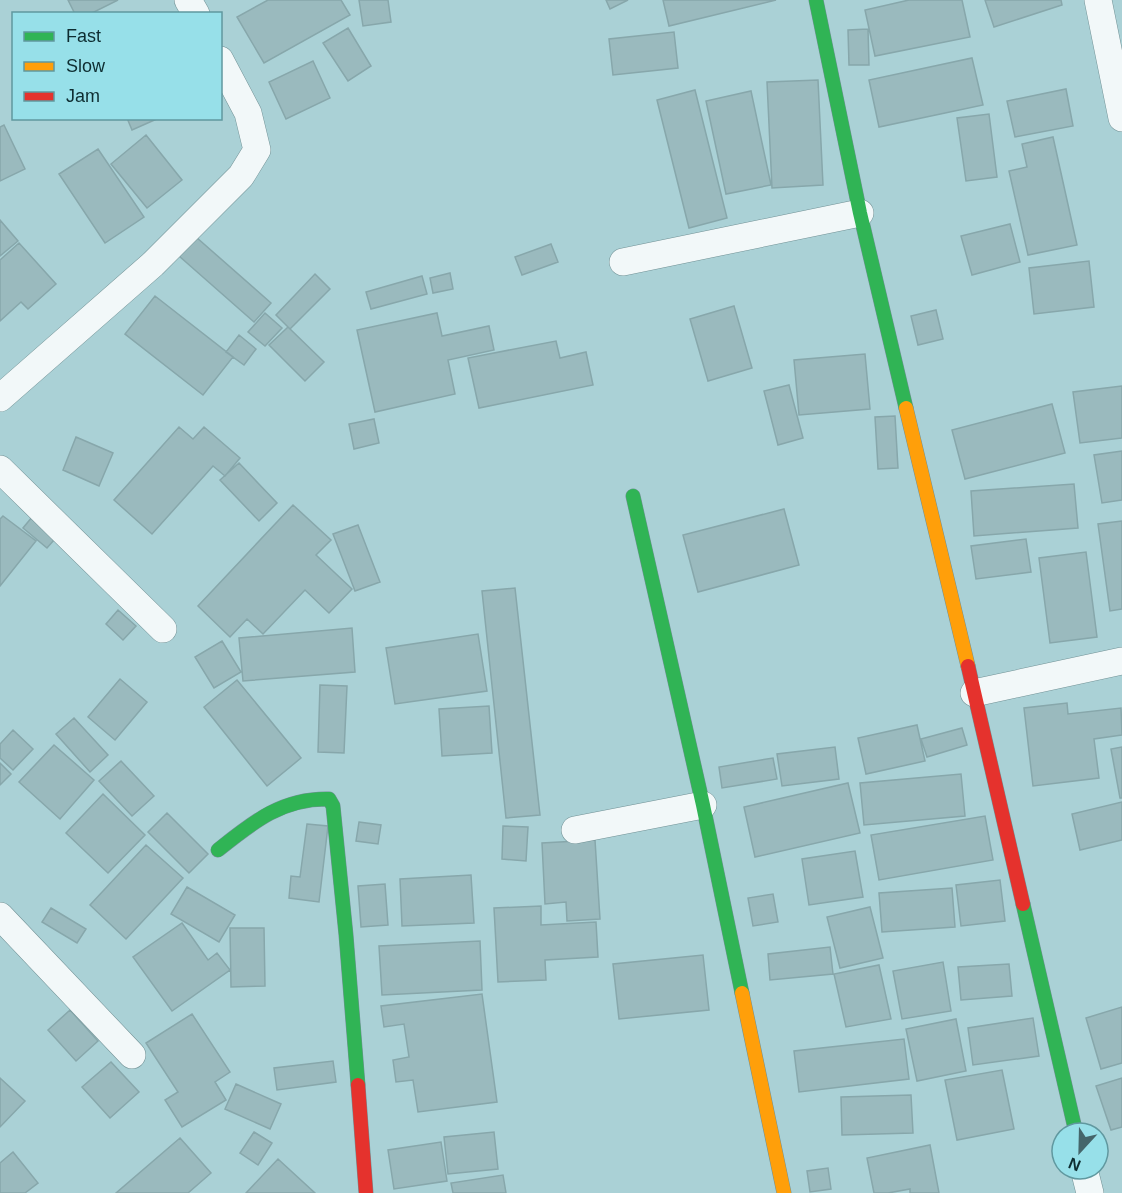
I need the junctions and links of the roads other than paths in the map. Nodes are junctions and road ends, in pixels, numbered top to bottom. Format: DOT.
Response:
graph roads {
  1 [pos="816,0"];
  2 [pos="1098,0"];
  3 [pos="222,64"];
  4 [pos="1122,118"];
  5 [pos="860,213"];
  6 [pos="623,262"];
  7 [pos="0,398"];
  8 [pos="0,469"];
  9 [pos="633,496"];
  10 [pos="163,629"];
  11 [pos="1122,661"];
  12 [pos="974,693"];
  13 [pos="703,805"];
  14 [pos="575,830"];
  15 [pos="218,850"];
  16 [pos="0,916"];
  17 [pos="132,1055"];
  18 [pos="1073,1121"];
  19 [pos="366,1193"];
  20 [pos="784,1193"];
  1 -- 5 [label="street"];
  2 -- 4 [label="street"];
  3 -- 7 [label="street"];
  5 -- 6 [label="street"];
  5 -- 12 [label="street"];
  8 -- 10 [label="street"];
  9 -- 13 [label="street"];
  11 -- 12 [label="street"];
  12 -- 18 [label="street"];
  13 -- 14 [label="street"];
  13 -- 20 [label="street"];
  15 -- 19 [label="street"];
  16 -- 17 [label="street"];
}
